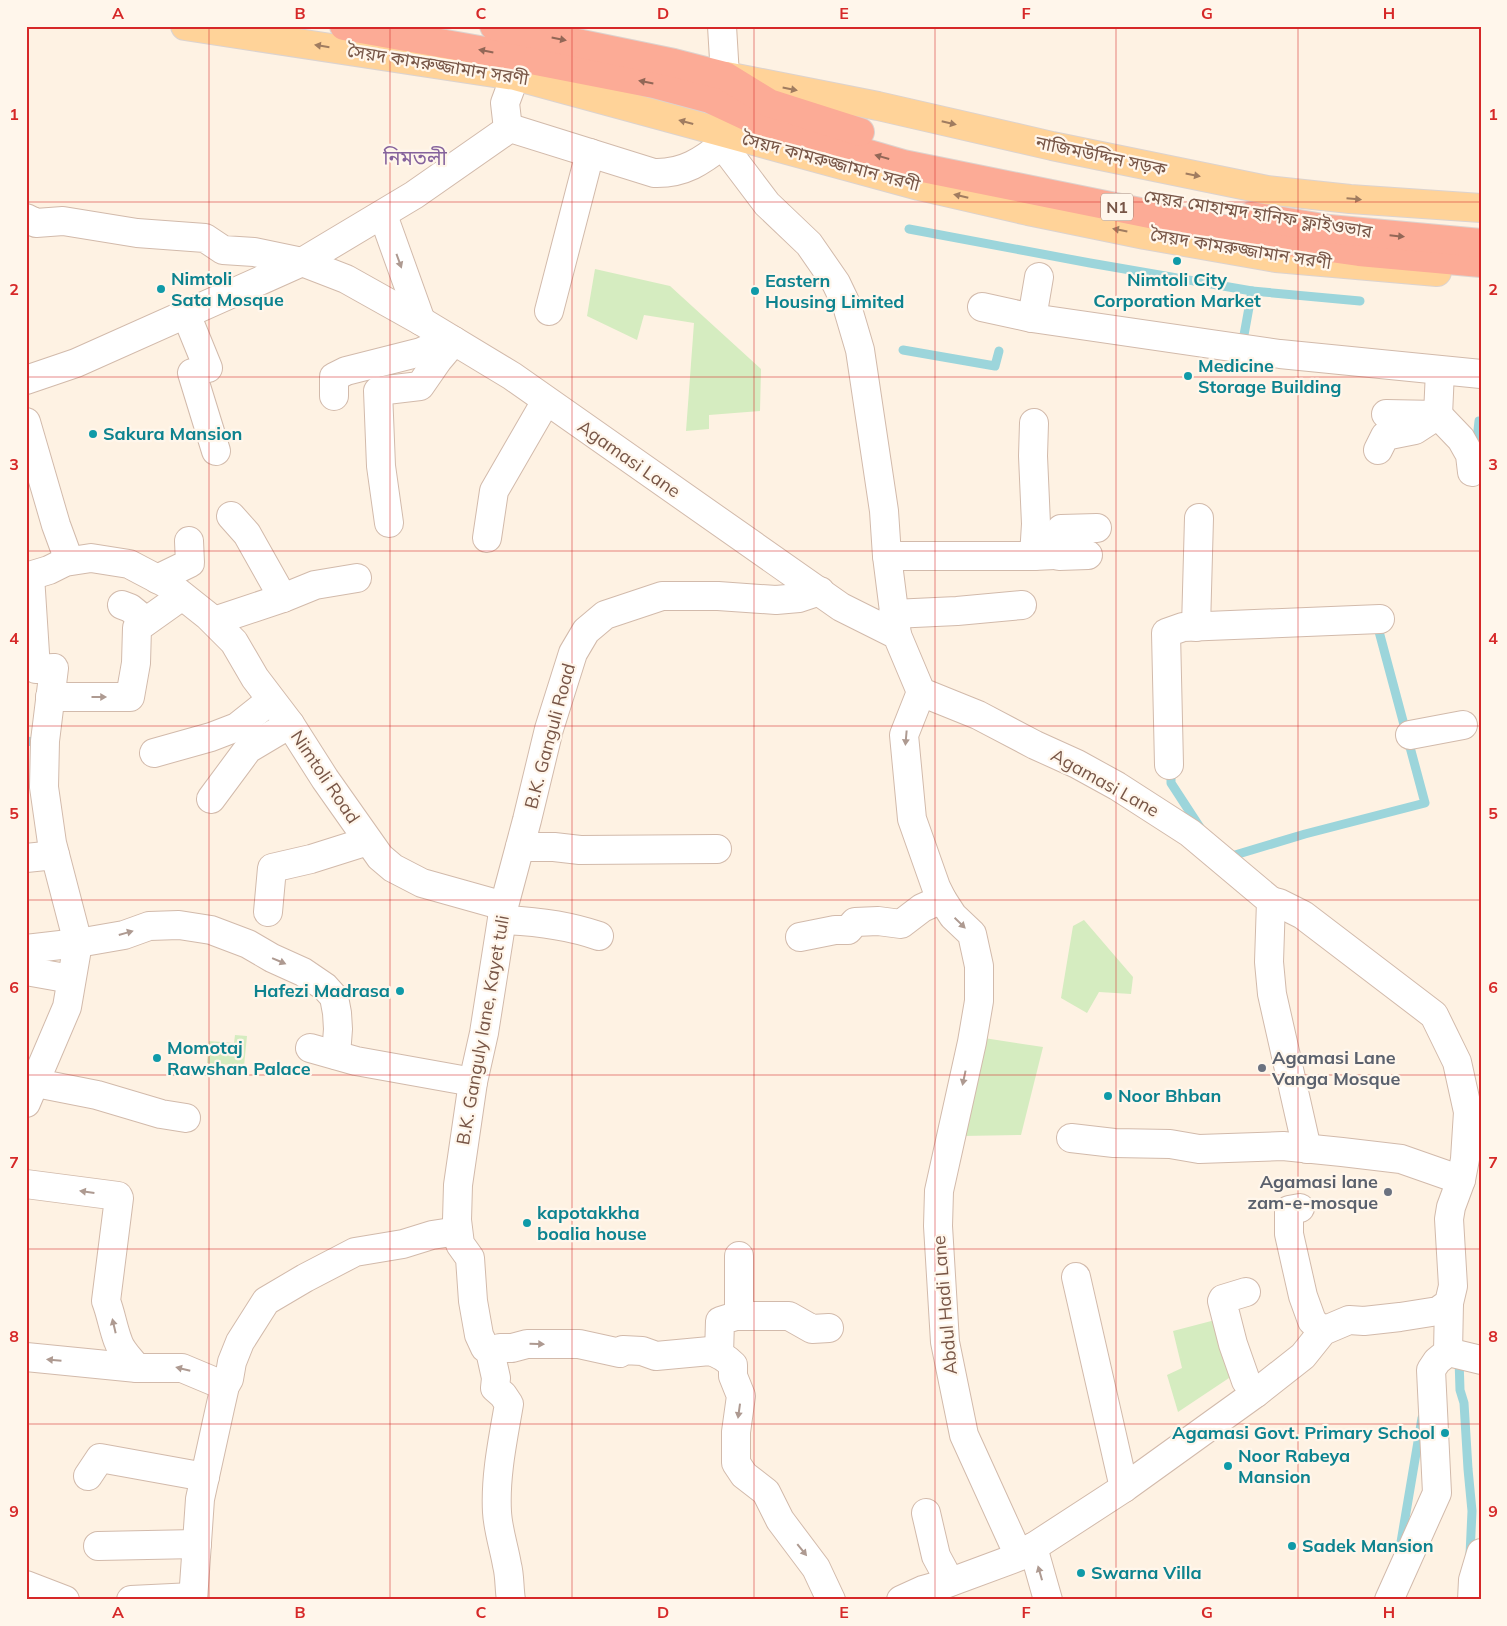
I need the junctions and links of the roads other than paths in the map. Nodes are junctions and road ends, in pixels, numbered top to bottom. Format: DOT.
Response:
graph roads {
  1 [pos="184,26"];
  2 [pos="344,26"];
  3 [pos="494,26"];
  4 [pos="722,27"];
  5 [pos="515,76"];
  6 [pos="725,76"];
  7 [pos="764,112"];
  8 [pos="507,126"];
  9 [pos="726,138"];
  10 [pos="590,153"];
  11 [pos="1481,208"];
  12 [pos="382,215"];
  13 [pos="26,218"];
  14 [pos="1481,243"];
  15 [pos="302,262"];
  16 [pos="1481,262"];
  17 [pos="1481,274"];
  18 [pos="1039,276"];
  19 [pos="982,307"];
  20 [pos="549,311"];
  21 [pos="186,314"];
  22 [pos="1032,318"];
  23 [pos="421,321"];
  24 [pos="452,340"];
  25 [pos="1440,371"];
  26 [pos="1481,374"];
  27 [pos="26,380"];
  28 [pos="334,396"];
  29 [pos="546,401"];
  30 [pos="1386,414"];
  31 [pos="1438,415"];
  32 [pos="26,422"];
  33 [pos="1034,423"];
  34 [pos="1378,450"];
  35 [pos="216,451"];
  36 [pos="1472,472"];
  37 [pos="231,516"];
  38 [pos="1199,518"];
  39 [pos="389,523"];
  40 [pos="1097,528"];
  41 [pos="487,538"];
  42 [pos="189,541"];
  43 [pos="1044,555"];
  44 [pos="1088,555"];
  45 [pos="887,556"];
  46 [pos="65,562"];
  47 [pos="28,576"];
  48 [pos="357,578"];
  49 [pos="157,579"];
  50 [pos="820,592"];
  51 [pos="182,596"];
  52 [pos="283,598"];
  53 [pos="1022,604"];
  54 [pos="122,605"];
  55 [pos="1380,619"];
  56 [pos="146,621"];
  57 [pos="214,621"];
  58 [pos="895,624"];
  59 [pos="1196,627"];
  60 [pos="921,692"];
  61 [pos="50,698"];
  62 [pos="271,700"];
  63 [pos="290,724"];
  64 [pos="1463,725"];
  65 [pos="1410,735"];
  66 [pos="36,744"];
  67 [pos="154,753"];
  68 [pos="1169,765"];
  69 [pos="211,800"];
  70 [pos="368,841"];
  71 [pos="520,847"];
  72 [pos="717,849"];
  73 [pos="55,855"];
  74 [pos="26,858"];
  75 [pos="942,899"];
  76 [pos="1271,901"];
  77 [pos="268,912"];
  78 [pos="503,913"];
  79 [pos="600,936"];
  80 [pos="800,937"];
  81 [pos="78,943"];
  82 [pos="26,949"];
  83 [pos="26,971"];
  84 [pos="71,979"];
  85 [pos="310,1048"];
  86 [pos="336,1055"];
  87 [pos="473,1082"];
  88 [pos="30,1090"];
  89 [pos="186,1118"];
  90 [pos="1474,1130"];
  91 [pos="1071,1138"];
  92 [pos="1307,1149"];
  93 [pos="1461,1180"];
  94 [pos="26,1184"];
  95 [pos="1300,1208"];
  96 [pos="458,1226"];
  97 [pos="739,1256"];
  98 [pos="1076,1277"];
  99 [pos="1246,1292"];
  100 [pos="1449,1303"];
  101 [pos="736,1316"];
  102 [pos="829,1328"];
  103 [pos="1323,1331"];
  104 [pos="490,1351"];
  105 [pos="1448,1352"];
  106 [pos="719,1354"];
  107 [pos="26,1357"];
  108 [pos="1481,1360"];
  109 [pos="137,1368"];
  110 [pos="225,1386"];
  111 [pos="1256,1393"];
  112 [pos="88,1476"];
  113 [pos="205,1477"];
  114 [pos="1124,1488"];
  115 [pos="926,1513"];
  116 [pos="197,1544"];
  117 [pos="98,1546"];
  118 [pos="1026,1551"];
  119 [pos="1481,1553"];
  120 [pos="26,1585"];
  121 [pos="950,1588"];
  122 [pos="193,1598"];
  123 [pos="65,1600"];
  124 [pos="130,1600"];
  125 [pos="512,1600"];
  126 [pos="831,1600"];
  127 [pos="901,1600"];
  128 [pos="1048,1600"];
  129 [pos="1390,1600"];
  130 [pos="1472,1600"];
  5 -- 1 [label="main road, সৈয়দ কামরুজ্জামান সরণী, one-way"];
  7 -- 2 [label="highway, N1, one-way"];
  3 -- 6 [label="highway, মেয়র মোহাম্মদ হানিফ ফ্লাইওভার, one-way"];
  4 -- 6 [label="street"];
  5 -- 8 [label="street"];
  9 -- 5 [label="main road, সৈয়দ কামরুজ্জামান সরণী, one-way"];
  6 -- 7 [label="highway, মেয়র মোহাম্মদ হানিফ ফ্লাইওভার / N1"];
  6 -- 11 [label="main road, নাজিমউদ্দিন সড়ক, one-way"];
  7 -- 14 [label="highway, মেয়র মোহাম্মদ হানিফ ফ্লাইওভার / N1, one-way"];
  16 -- 7 [label="highway, N1, one-way"];
  8 -- 10 [label="street"];
  8 -- 12 [label="street"];
  9 -- 10 [label="street"];
  17 -- 9 [label="main road, সৈয়দ কামরুজ্জামান সরণী, one-way"];
  9 -- 45 [label="street"];
  10 -- 20 [label="street"];
  12 -- 15 [label="street"];
  12 -- 23 [label="street, one-way"];
  13 -- 15 [label="street, Agamasi Lane"];
  15 -- 21 [label="street"];
  15 -- 23 [label="street, Agamasi Lane"];
  18 -- 22 [label="street"];
  19 -- 22 [label="street"];
  21 -- 27 [label="street"];
  21 -- 35 [label="street"];
  22 -- 25 [label="street"];
  23 -- 24 [label="street, Agamasi Lane"];
  24 -- 28 [label="street"];
  24 -- 29 [label="street, Agamasi Lane"];
  24 -- 39 [label="street"];
  25 -- 26 [label="street"];
  25 -- 31 [label="street"];
  29 -- 41 [label="street"];
  29 -- 50 [label="street, Agamasi Lane"];
  30 -- 31 [label="street"];
  31 -- 34 [label="street"];
  31 -- 36 [label="street"];
  32 -- 46 [label="street"];
  33 -- 43 [label="street"];
  37 -- 52 [label="street"];
  38 -- 59 [label="street"];
  40 -- 43 [label="street"];
  42 -- 49 [label="street"];
  43 -- 44 [label="street"];
  43 -- 45 [label="street"];
  45 -- 58 [label="street"];
  46 -- 47 [label="street, Nimtoli Road"];
  46 -- 49 [label="street, Nimtoli Road"];
  47 -- 61 [label="street"];
  48 -- 52 [label="street"];
  49 -- 51 [label="street, Nimtoli Road"];
  50 -- 58 [label="street, Agamasi Lane"];
  50 -- 71 [label="street, B.K. Ganguli Road"];
  51 -- 56 [label="street"];
  51 -- 57 [label="street, Nimtoli Road"];
  52 -- 57 [label="street"];
  53 -- 58 [label="street"];
  54 -- 56 [label="street"];
  55 -- 59 [label="street"];
  61 -- 56 [label="street, one-way"];
  57 -- 62 [label="street, Nimtoli Road"];
  58 -- 60 [label="street"];
  59 -- 68 [label="street"];
  60 -- 75 [label="street, one-way"];
  60 -- 76 [label="street, Agamasi Lane"];
  61 -- 66 [label="street"];
  62 -- 63 [label="street, Nimtoli Road"];
  62 -- 67 [label="street"];
  63 -- 69 [label="street"];
  63 -- 70 [label="street, Nimtoli Road"];
  64 -- 65 [label="street"];
  66 -- 73 [label="street"];
  70 -- 77 [label="street"];
  70 -- 78 [label="street, Nimtoli Road"];
  71 -- 72 [label="street"];
  71 -- 78 [label="street, B.K. Ganguli Road"];
  73 -- 74 [label="street"];
  73 -- 81 [label="street"];
  75 -- 80 [label="street"];
  75 -- 118 [label="street, Abdul Hadi Lane, one-way"];
  76 -- 90 [label="street, Agamasi Lane"];
  76 -- 92 [label="street"];
  78 -- 79 [label="street, Nimtoli Road"];
  78 -- 87 [label="street, B.K. Ganguly lane, Kayet tuli"];
  81 -- 82 [label="street"];
  81 -- 84 [label="street"];
  81 -- 86 [label="street, one-way"];
  83 -- 84 [label="street"];
  84 -- 88 [label="street"];
  85 -- 86 [label="street"];
  86 -- 87 [label="street"];
  87 -- 96 [label="street, B.K. Ganguly lane, Kayet tuli"];
  88 -- 89 [label="street"];
  90 -- 93 [label="street, Agamasi Lane"];
  91 -- 92 [label="street"];
  92 -- 93 [label="street"];
  93 -- 100 [label="street"];
  109 -- 94 [label="street, one-way"];
  95 -- 103 [label="street"];
  96 -- 104 [label="street"];
  96 -- 110 [label="street"];
  97 -- 101 [label="street"];
  98 -- 114 [label="street"];
  99 -- 111 [label="street"];
  100 -- 103 [label="street"];
  100 -- 105 [label="street"];
  101 -- 102 [label="street"];
  101 -- 106 [label="street"];
  103 -- 111 [label="street"];
  104 -- 106 [label="street, one-way"];
  104 -- 125 [label="street"];
  105 -- 108 [label="street"];
  105 -- 129 [label="street"];
  106 -- 126 [label="street, one-way"];
  109 -- 107 [label="street, one-way"];
  110 -- 109 [label="street, one-way"];
  110 -- 113 [label="street"];
  111 -- 114 [label="street"];
  112 -- 113 [label="street"];
  113 -- 116 [label="street"];
  114 -- 118 [label="street"];
  115 -- 121 [label="street"];
  116 -- 117 [label="street"];
  116 -- 122 [label="street"];
  118 -- 121 [label="street"];
  128 -- 118 [label="street, Abdul Hadi Lane, one-way"];
  119 -- 130 [label="street"];
  120 -- 123 [label="street"];
  121 -- 127 [label="street"];
  122 -- 124 [label="street"];
}
